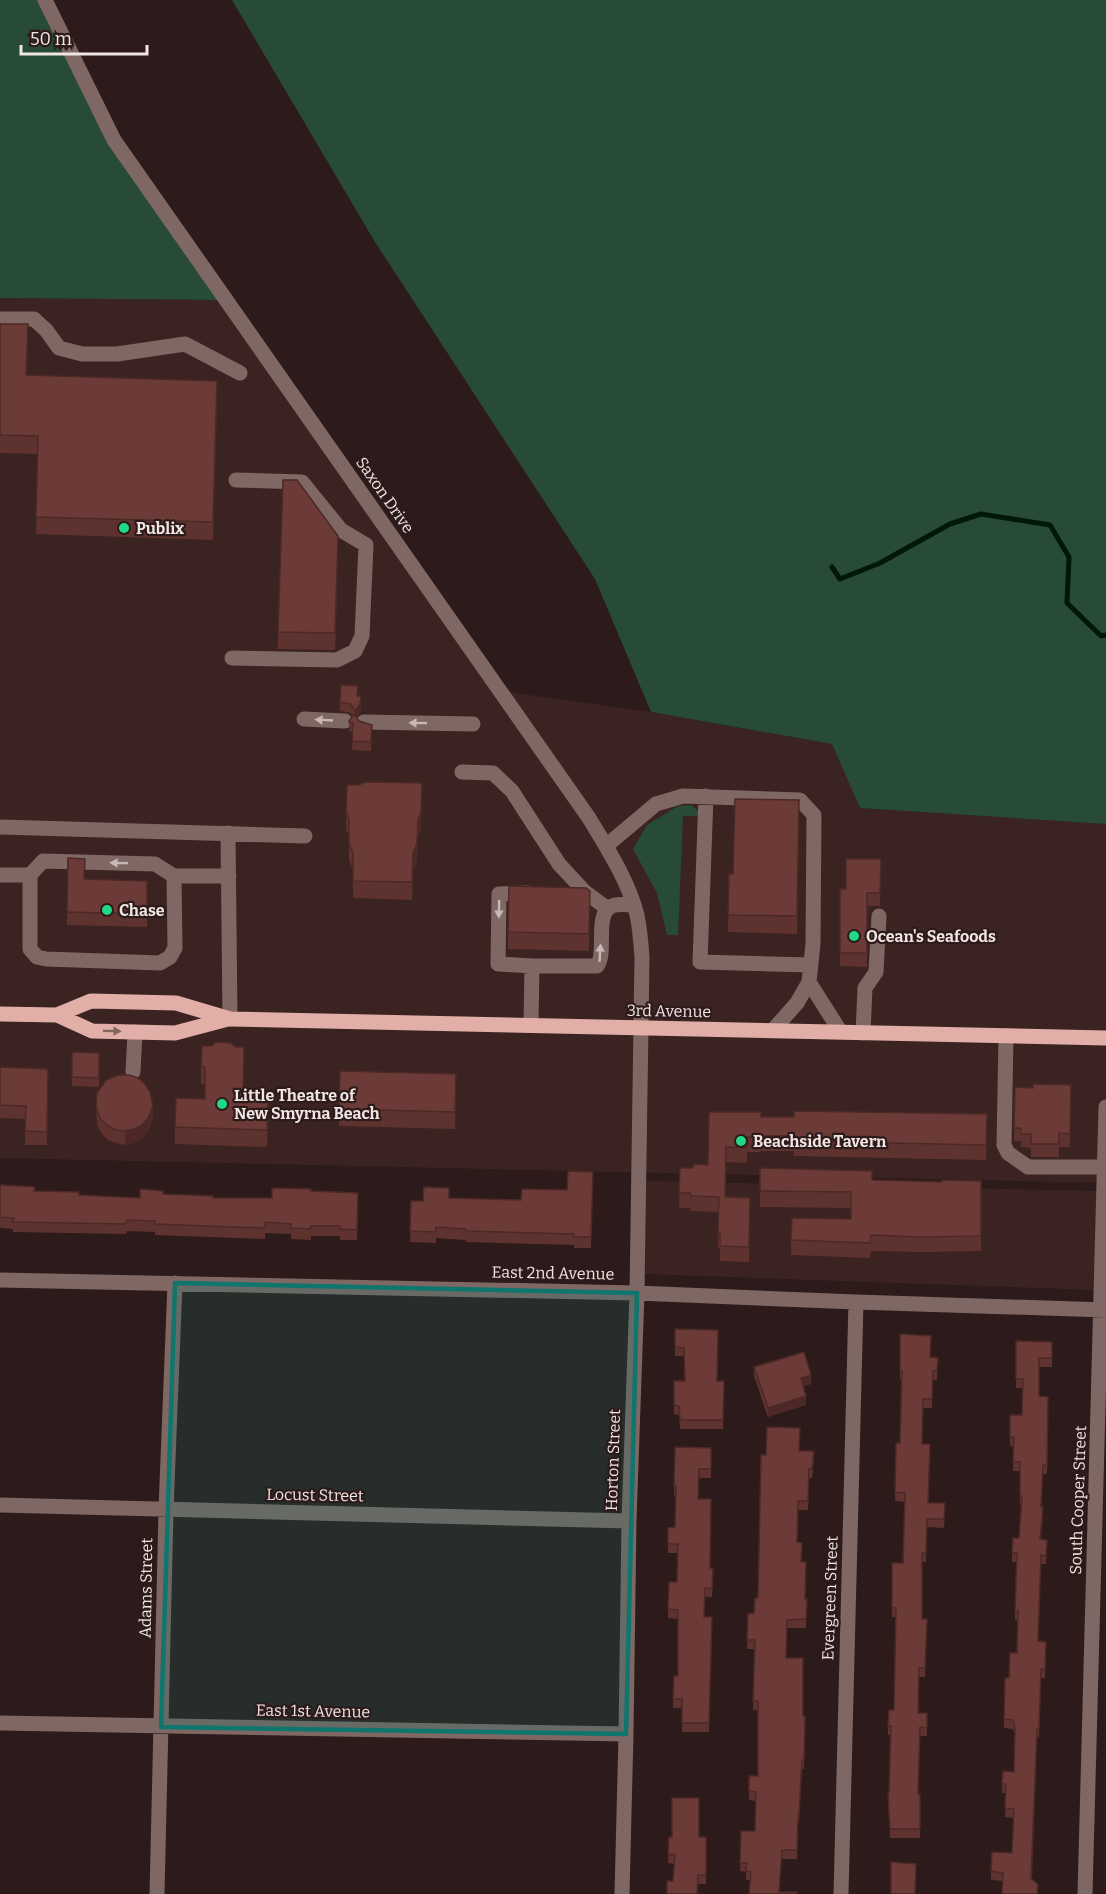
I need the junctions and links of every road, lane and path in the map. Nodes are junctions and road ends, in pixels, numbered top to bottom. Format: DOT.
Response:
graph roads {
  1 [pos="45,0"];
  2 [pos="0,318"];
  3 [pos="240,373"];
  4 [pos="236,480"];
  5 [pos="232,658"];
  6 [pos="304,718"];
  7 [pos="345,721"];
  8 [pos="364,722"];
  9 [pos="473,724"];
  10 [pos="462,772"];
  11 [pos="706,796"];
  12 [pos="0,827"];
  13 [pos="228,833"];
  14 [pos="306,836"];
  15 [pos="606,846"];
  16 [pos="0,875"];
  17 [pos="30,875"];
  18 [pos="174,876"];
  19 [pos="229,876"];
  20 [pos="563,892"];
  21 [pos="585,892"];
  22 [pos="542,893"];
  23 [pos="634,905"];
  24 [pos="608,909"];
  25 [pos="879,916"];
  26 [pos="811,965"];
  27 [pos="532,966"];
  28 [pos="810,982"];
  29 [pos="0,1014"];
  30 [pos="57,1015"];
  31 [pos="231,1018"];
  32 [pos="531,1025"];
  33 [pos="640,1028"];
  34 [pos="773,1030"];
  35 [pos="840,1031"];
  36 [pos="135,1032"];
  37 [pos="863,1033"];
  38 [pos="1006,1036"];
  39 [pos="1106,1038"];
  40 [pos="133,1072"];
  41 [pos="1106,1107"];
  42 [pos="1105,1167"];
  43 [pos="1105,1196"];
  44 [pos="0,1280"];
  45 [pos="175,1283"];
  46 [pos="637,1293"];
  47 [pos="856,1302"];
  48 [pos="1104,1310"];
  49 [pos="0,1505"];
  50 [pos="166,1510"];
  51 [pos="629,1521"];
  52 [pos="0,1724"];
  53 [pos="160,1727"];
  54 [pos="626,1734"];
  55 [pos="157,1894"];
  56 [pos="622,1894"];
  57 [pos="840,1894"];
  58 [pos="1085,1894"];
  1 -- 15 [label="street, Saxon Drive"];
  2 -- 3 [label="street"];
  4 -- 5 [label="street"];
  7 -- 6 [label="street, one-way"];
  9 -- 8 [label="street, one-way"];
  10 -- 21 [label="street"];
  11 -- 15 [label="street"];
  11 -- 26 [label="street"];
  11 -- 26 [label="street"];
  12 -- 13 [label="street"];
  13 -- 14 [label="street"];
  13 -- 19 [label="street"];
  15 -- 23 [label="street, Saxon Drive"];
  16 -- 17 [label="street"];
  18 -- 17 [label="street, one-way"];
  17 -- 18 [label="street"];
  18 -- 19 [label="street"];
  19 -- 31 [label="street"];
  20 -- 21 [label="street"];
  21 -- 24 [label="street"];
  22 -- 27 [label="street, one-way"];
  23 -- 24 [label="street"];
  23 -- 33 [label="street, Saxon Drive"];
  27 -- 24 [label="street, one-way"];
  25 -- 37 [label="street"];
  26 -- 28 [label="street"];
  27 -- 32 [label="street"];
  28 -- 34 [label="street"];
  28 -- 35 [label="street"];
  29 -- 30 [label="main road, 3rd Avenue"];
  30 -- 31 [label="main road, 3rd Avenue"];
  30 -- 36 [label="main road, 3rd Avenue, one-way"];
  31 -- 32 [label="main road, 3rd Avenue"];
  31 -- 36 [label="main road, 3rd Avenue"];
  32 -- 33 [label="main road, 3rd Avenue"];
  33 -- 34 [label="main road, 3rd Avenue"];
  33 -- 46 [label="street, Horton Street"];
  34 -- 35 [label="main road, 3rd Avenue"];
  35 -- 37 [label="main road, 3rd Avenue"];
  36 -- 40 [label="street"];
  37 -- 38 [label="main road, 3rd Avenue"];
  38 -- 39 [label="main road, 3rd Avenue"];
  38 -- 42 [label="street"];
  41 -- 42 [label="street, South Cooper Street"];
  42 -- 43 [label="street, South Cooper Street"];
  43 -- 48 [label="street, South Cooper Street"];
  44 -- 45 [label="street, East 2nd Avenue"];
  45 -- 46 [label="street, East 2nd Avenue"];
  45 -- 50 [label="street, Adams Street"];
  46 -- 47 [label="street, East 2nd Avenue"];
  46 -- 51 [label="street, Horton Street"];
  47 -- 48 [label="street, East 2nd Avenue"];
  47 -- 57 [label="street, Evergreen Street"];
  48 -- 58 [label="street, South Cooper Street"];
  49 -- 50 [label="street, Locust Street"];
  50 -- 51 [label="street, Locust Street"];
  50 -- 53 [label="street, Adams Street"];
  51 -- 54 [label="street, Horton Street"];
  52 -- 53 [label="street, East 1st Avenue"];
  53 -- 54 [label="street, East 1st Avenue"];
  53 -- 55 [label="street, Adams Street"];
  54 -- 56 [label="street, Horton Street"];
}
